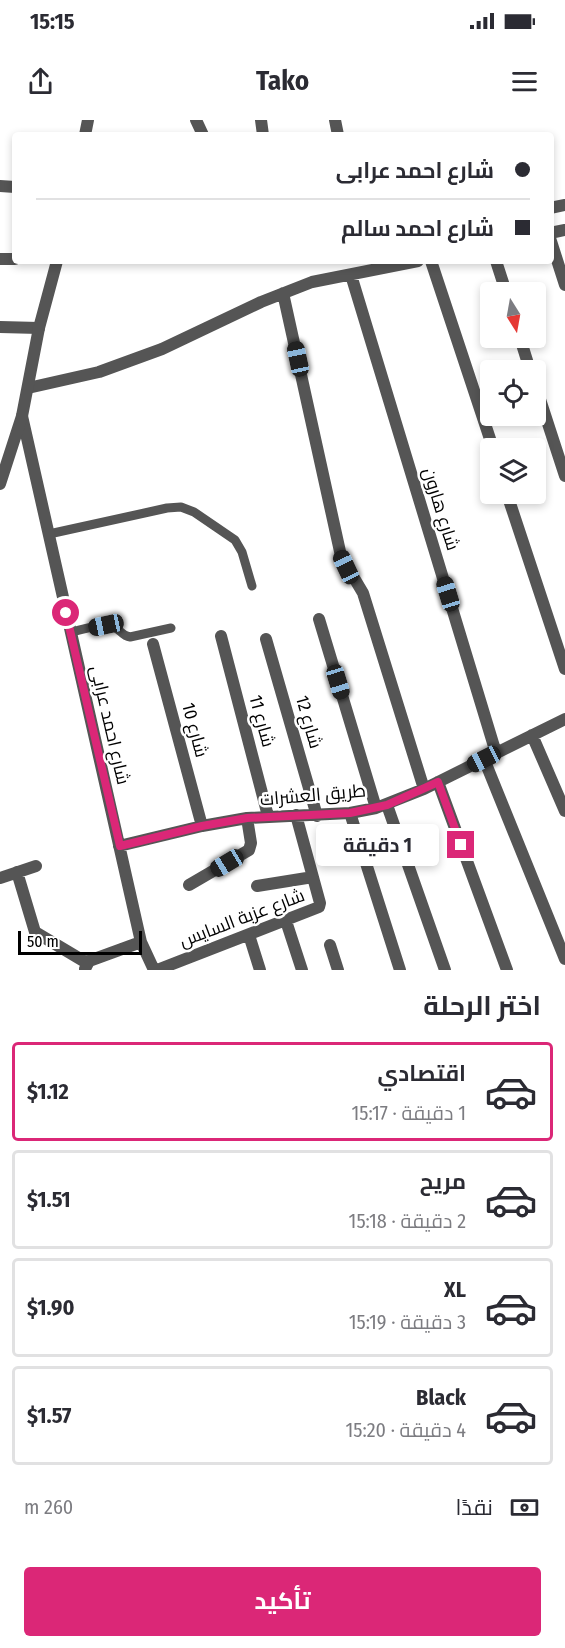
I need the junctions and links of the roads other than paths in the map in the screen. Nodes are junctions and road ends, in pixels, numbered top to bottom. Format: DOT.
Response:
graph roads {
  1 [pos="554,251"];
  2 [pos="56,264"];
  3 [pos="432,264"];
  4 [pos="497,264"];
  5 [pos="377,265"];
  6 [pos="351,275"];
  7 [pos="503,282"];
  8 [pos="565,285"];
  9 [pos="283,293"];
  10 [pos="0,327"];
  11 [pos="39,328"];
  12 [pos="28,388"];
  13 [pos="22,416"];
  14 [pos="546,418"];
  15 [pos="490,438"];
  16 [pos="565,476"];
  17 [pos="0,484"];
  18 [pos="510,504"];
  19 [pos="49,534"];
  20 [pos="252,586"];
  21 [pos="318,619"];
  22 [pos="171,628"];
  23 [pos="71,632"];
  24 [pos="221,636"];
  25 [pos="266,639"];
  26 [pos="153,644"];
  27 [pos="565,669"];
  28 [pos="565,719"];
  29 [pos="532,735"];
  30 [pos="490,756"];
  31 [pos="438,782"];
  32 [pos="424,789"];
  33 [pos="381,806"];
  34 [pos="565,811"];
  35 [pos="350,813"];
  36 [pos="296,815"];
  37 [pos="268,816"];
  38 [pos="317,816"];
  39 [pos="247,818"];
  40 [pos="202,826"];
  41 [pos="120,846"];
  42 [pos="36,866"];
  43 [pos="17,872"];
  44 [pos="313,877"];
  45 [pos="0,878"];
  46 [pos="189,885"];
  47 [pos="257,886"];
  48 [pos="286,921"];
  49 [pos="249,935"];
  50 [pos="141,942"];
  51 [pos="330,945"];
  52 [pos="565,959"];
  53 [pos="86,967"];
  54 [pos="155,970"];
  55 [pos="260,970"];
  56 [pos="302,970"];
  57 [pos="338,970"];
  58 [pos="400,970"];
  59 [pos="445,970"];
  60 [pos="507,970"];
  1 -- 8 [label="street"];
  2 -- 11 [label="street"];
  3 -- 15 [label="street"];
  4 -- 7 [label="street"];
  5 -- 6 [label="street"];
  6 -- 9 [label="street"];
  6 -- 30 [label="street, شارع هارون"];
  9 -- 12 [label="street"];
  9 -- 32 [label="street"];
  10 -- 11 [label="street"];
  11 -- 12 [label="street"];
  12 -- 13 [label="street"];
  13 -- 17 [label="street"];
  13 -- 19 [label="street, شارع احمد عرابى"];
  14 -- 16 [label="street"];
  18 -- 27 [label="street"];
  19 -- 20 [label="lane"];
  19 -- 23 [label="street, شارع احمد عرابى"];
  21 -- 33 [label="street"];
  22 -- 23 [label="lane"];
  23 -- 41 [label="street, شارع احمد عرابى"];
  24 -- 37 [label="street, شارع 11"];
  25 -- 38 [label="street, شارع 12"];
  26 -- 40 [label="street, شارع 10"];
  28 -- 29 [label="street, طريق العشرات"];
  29 -- 30 [label="street, طريق العشرات"];
  29 -- 34 [label="street"];
  30 -- 31 [label="street, طريق العشرات"];
  30 -- 52 [label="street, شارع هارون"];
  31 -- 32 [label="street, طريق العشرات"];
  31 -- 60 [label="street"];
  32 -- 33 [label="street, طريق العشرات"];
  33 -- 35 [label="street, طريق العشرات"];
  33 -- 59 [label="street"];
  35 -- 38 [label="street, طريق العشرات"];
  35 -- 58 [label="street"];
  36 -- 37 [label="street, طريق العشرات"];
  36 -- 38 [label="street, طريق العشرات"];
  36 -- 44 [label="street, شارع عزبة السايس"];
  37 -- 39 [label="street, طريق العشرات"];
  39 -- 40 [label="street, طريق العشرات"];
  39 -- 46 [label="street"];
  40 -- 41 [label="street, طريق العشرات"];
  41 -- 50 [label="street, شارع احمد عرابى"];
  42 -- 43 [label="street"];
  43 -- 45 [label="street"];
  43 -- 53 [label="street"];
  44 -- 47 [label="street"];
  44 -- 48 [label="street, شارع عزبة السايس"];
  48 -- 49 [label="street, شارع عزبة السايس"];
  48 -- 56 [label="street"];
  49 -- 54 [label="street, شارع عزبة السايس"];
  49 -- 55 [label="street"];
  50 -- 53 [label="street"];
  50 -- 54 [label="street, شارع احمد عرابى"];
  51 -- 57 [label="street"];
}
